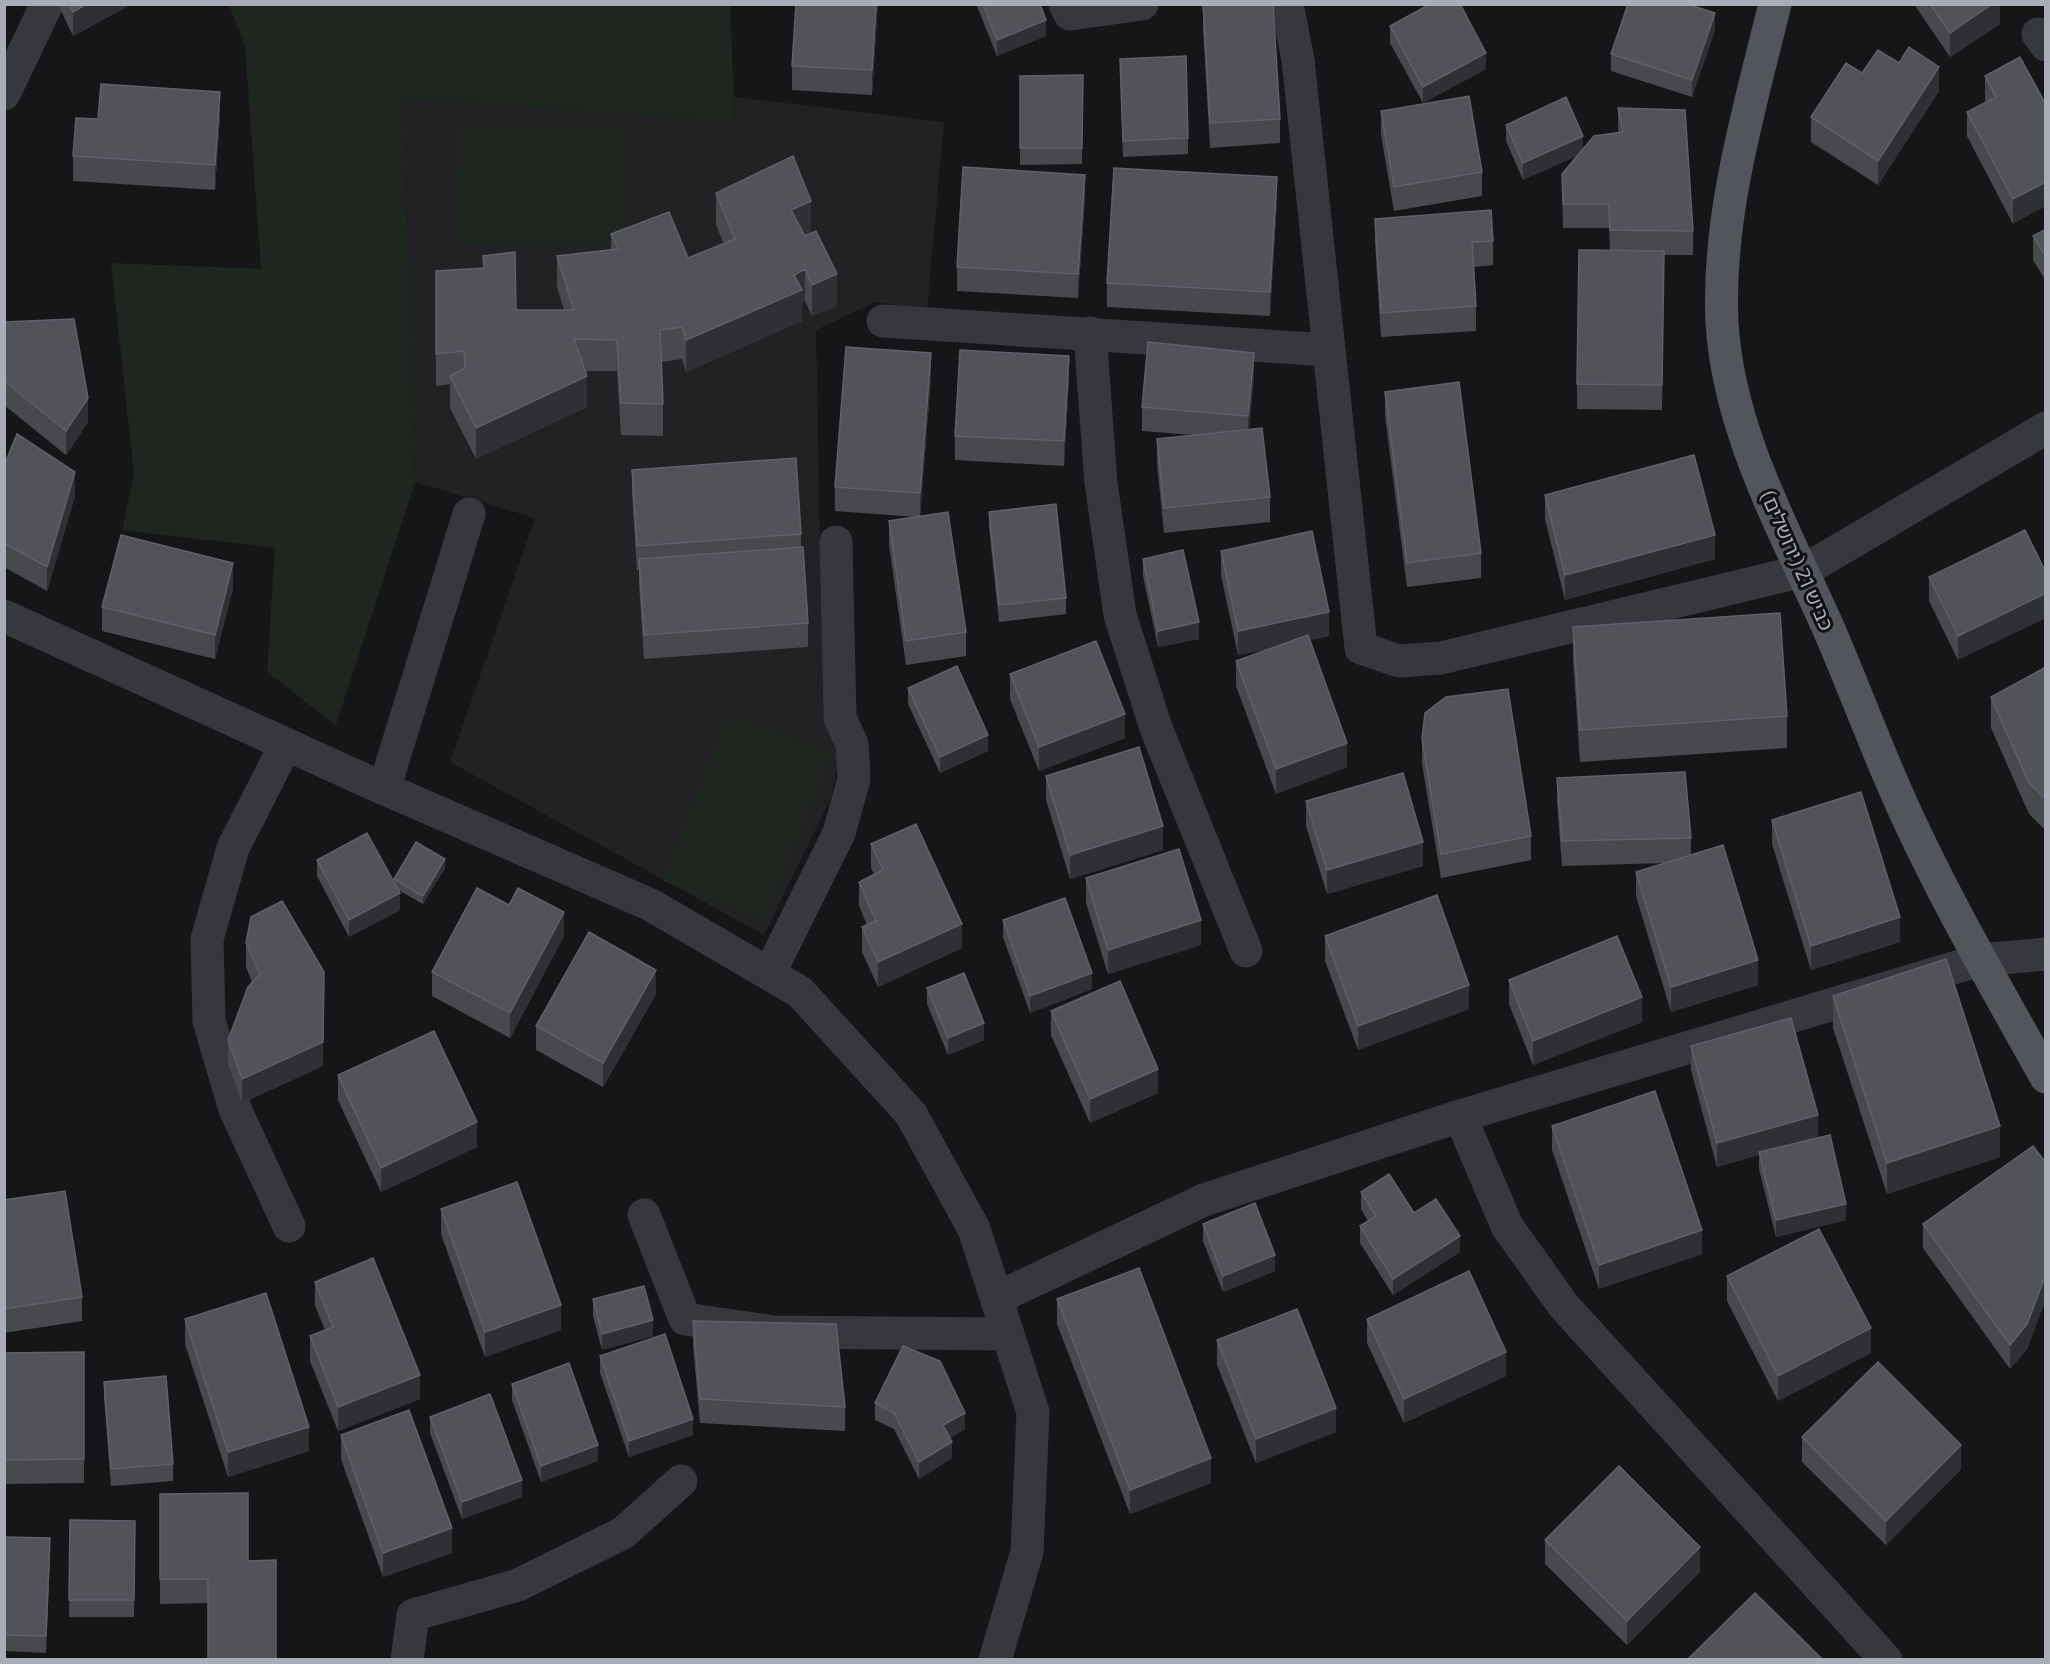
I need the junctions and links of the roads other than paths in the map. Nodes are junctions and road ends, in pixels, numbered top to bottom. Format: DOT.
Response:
graph roads {
  1 [pos="47,4"];
  2 [pos="1065,4"];
  3 [pos="1142,4"];
  4 [pos="1287,4"];
  5 [pos="1775,4"];
  6 [pos="4,93"];
  7 [pos="883,321"];
  8 [pos="1090,333"];
  9 [pos="1329,350"];
  10 [pos="2046,428"];
  11 [pos="469,514"];
  12 [pos="836,542"];
  13 [pos="1803,571"];
  14 [pos="4,616"];
  15 [pos="286,744"];
  16 [pos="384,789"];
  17 [pos="1246,951"];
  18 [pos="2046,954"];
  19 [pos="1980,960"];
  20 [pos="769,974"];
  21 [pos="2046,1077"];
  22 [pos="1460,1116"];
  23 [pos="644,1215"];
  24 [pos="289,1226"];
  25 [pos="997,1298"];
  26 [pos="1008,1334"];
  27 [pos="681,1481"];
  28 [pos="407,1659"];
  29 [pos="995,1659"];
  30 [pos="1886,1659"];
  1 -- 6 [label="street"];
  2 -- 3 [label="street"];
  4 -- 9 [label="street"];
  5 -- 13 [label="main road, כביש 21 (ירושלים)"];
  7 -- 8 [label="street"];
  8 -- 9 [label="street"];
  8 -- 17 [label="street"];
  9 -- 13 [label="street"];
  10 -- 13 [label="street"];
  11 -- 16 [label="street"];
  12 -- 20 [label="street"];
  13 -- 19 [label="main road, כביש 21 (ירושלים)"];
  14 -- 15 [label="street"];
  15 -- 16 [label="street"];
  15 -- 24 [label="street"];
  16 -- 20 [label="street"];
  18 -- 19 [label="street"];
  19 -- 21 [label="main road, כביש 21 (ירושלים)"];
  19 -- 22 [label="street"];
  20 -- 25 [label="street"];
  22 -- 25 [label="street"];
  22 -- 30 [label="street"];
  23 -- 26 [label="street"];
  25 -- 26 [label="street"];
  26 -- 29 [label="street"];
  27 -- 28 [label="street"];
}
